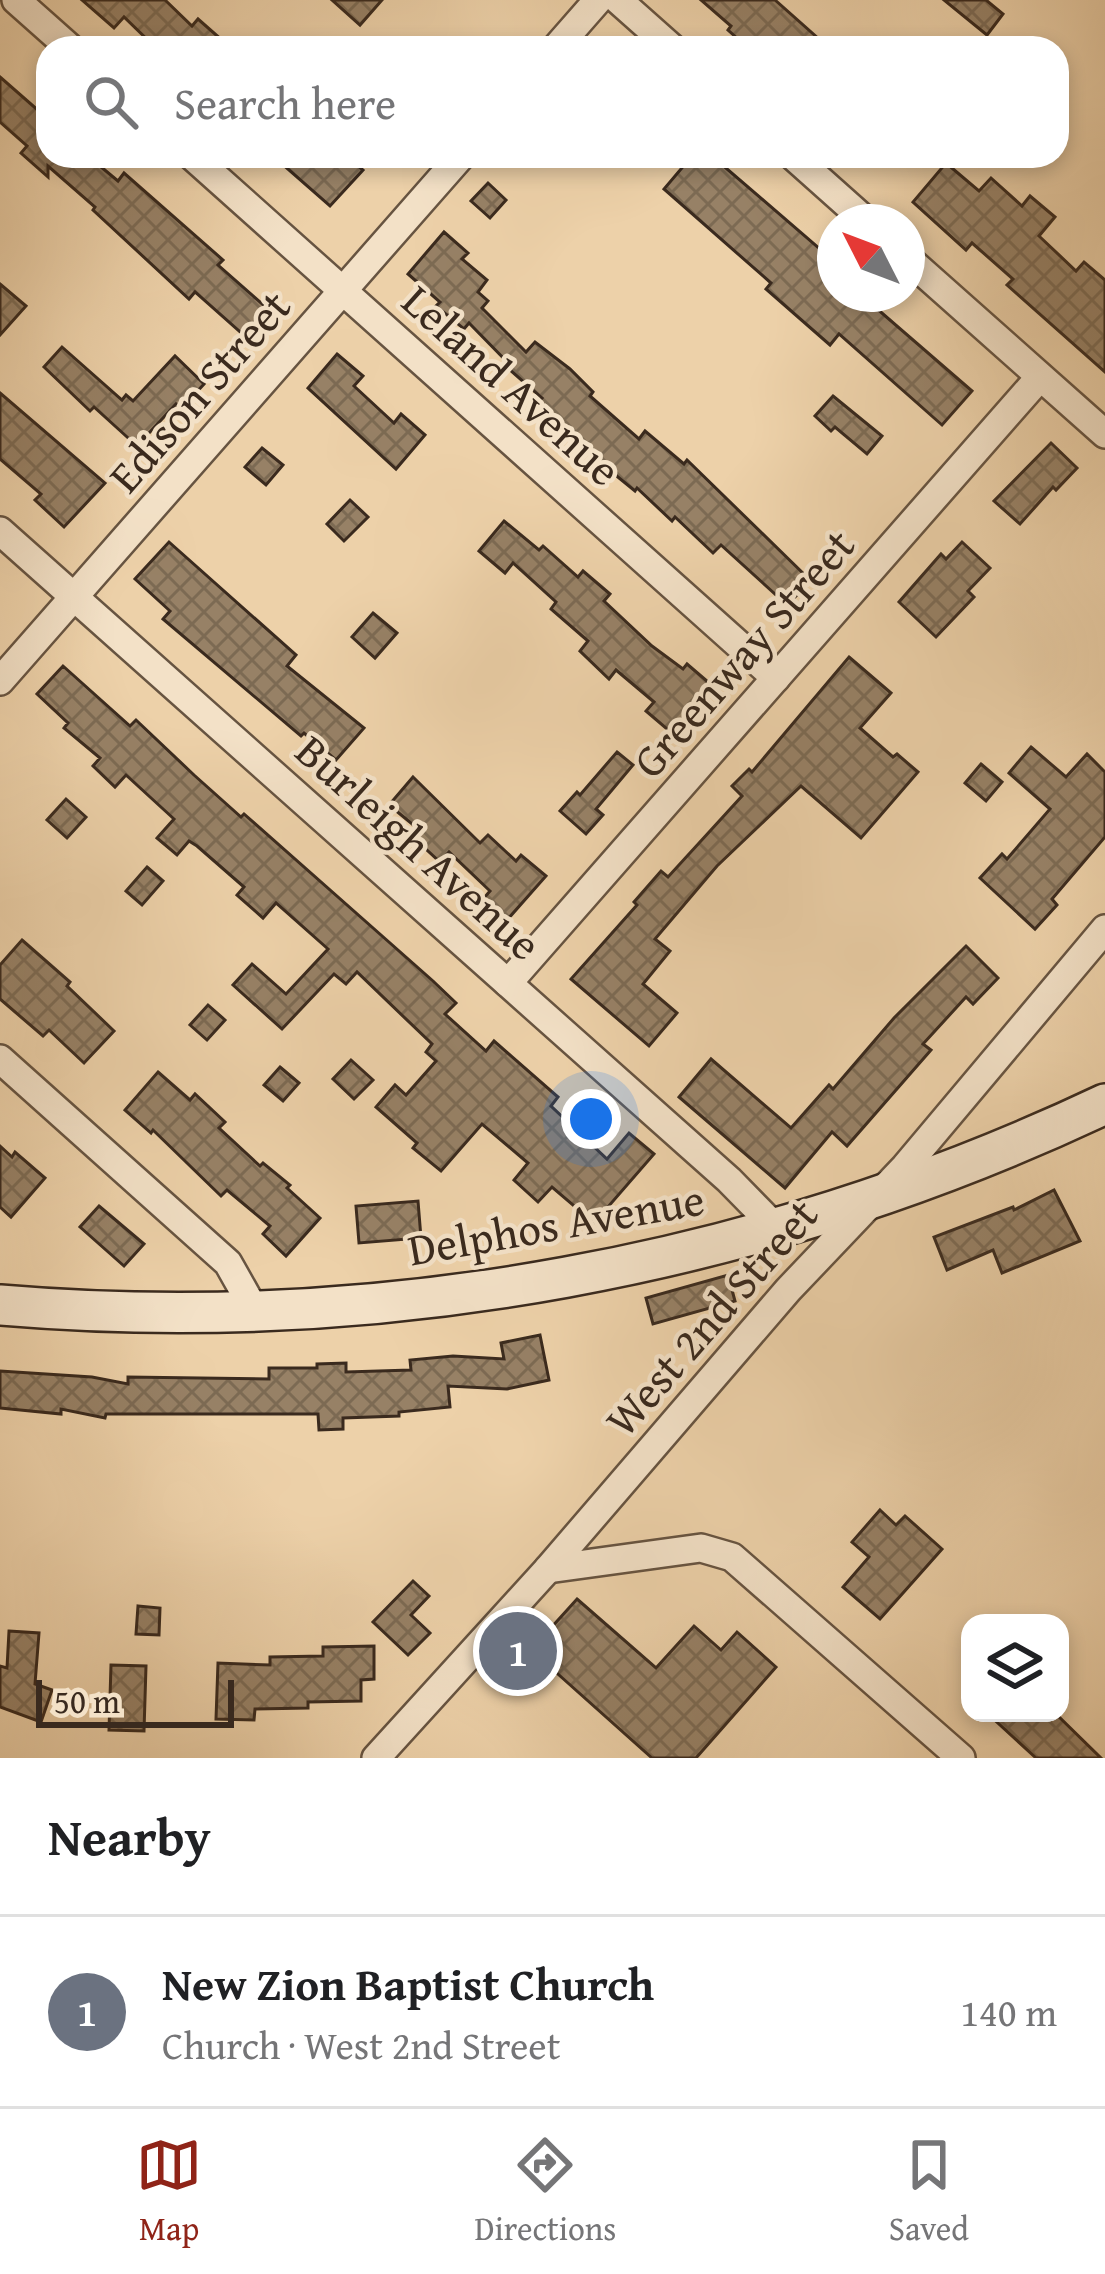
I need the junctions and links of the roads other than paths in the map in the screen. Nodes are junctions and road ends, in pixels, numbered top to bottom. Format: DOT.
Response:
graph roads {
  1 [pos="16,0"];
  2 [pos="598,0"];
  3 [pos="618,0"];
  4 [pos="56,36"];
  5 [pos="566,36"];
  6 [pos="658,36"];
  7 [pos="206,168"];
  8 [pos="451,168"];
  9 [pos="806,168"];
  10 [pos="847,204"];
  11 [pos="925,274"];
  12 [pos="344,291"];
  13 [pos="1040,377"];
  14 [pos="1105,434"];
  15 [pos="0,531"];
  16 [pos="74,597"];
  17 [pos="776,678"];
  18 [pos="0,682"];
  19 [pos="1105,928"];
  20 [pos="508,983"];
  21 [pos="0,1059"];
  22 [pos="1105,1104"];
  23 [pos="872,1198"];
  24 [pos="778,1230"];
  25 [pos="0,1305"];
  26 [pos="255,1311"];
  27 [pos="548,1568"];
  28 [pos="376,1758"];
  29 [pos="962,1758"];
  1 -- 4 [label="street"];
  2 -- 5 [label="street"];
  3 -- 6 [label="street"];
  7 -- 12 [label="street, Leland Avenue"];
  8 -- 12 [label="street, Edison Street"];
  9 -- 10 [label="street"];
  11 -- 13 [label="street"];
  12 -- 16 [label="street, Edison Street"];
  12 -- 17 [label="street, Leland Avenue"];
  13 -- 14 [label="street"];
  13 -- 17 [label="street, Greenway Street"];
  15 -- 16 [label="street, Burleigh Avenue"];
  16 -- 18 [label="street, Edison Street"];
  16 -- 20 [label="street, Burleigh Avenue"];
  17 -- 20 [label="street, Greenway Street"];
  19 -- 23 [label="street, West 2nd Street"];
  20 -- 24 [label="street, Burleigh Avenue"];
  21 -- 26 [label="street"];
  22 -- 23 [label="street, Delphos Avenue"];
  23 -- 24 [label="street, Delphos Avenue"];
  23 -- 27 [label="street, West 2nd Street"];
  24 -- 26 [label="street, Delphos Avenue"];
  25 -- 26 [label="street, Delphos Avenue"];
  27 -- 28 [label="street, West 2nd Street"];
  27 -- 29 [label="street"];
}
